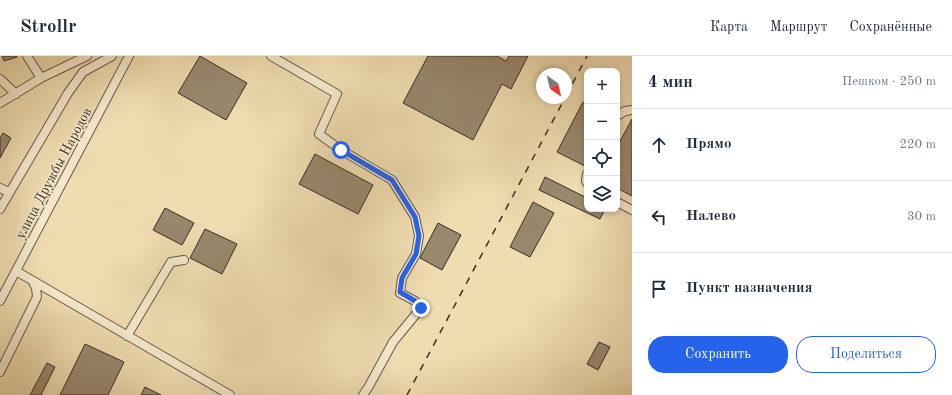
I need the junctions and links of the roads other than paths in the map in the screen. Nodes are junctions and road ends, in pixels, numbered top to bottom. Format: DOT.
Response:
graph roads {
  1 [pos="27,56"];
  2 [pos="87,56"];
  3 [pos="112,56"];
  4 [pos="129,56"];
  5 [pos="271,56"];
  6 [pos="41,78"];
  7 [pos="0,79"];
  8 [pos="16,94"];
  9 [pos="0,103"];
  10 [pos="632,110"];
  11 [pos="620,114"];
  12 [pos="0,188"];
  13 [pos="9,192"];
  14 [pos="620,204"];
  15 [pos="0,209"];
  16 [pos="632,210"];
  17 [pos="184,260"];
  18 [pos="16,271"];
  19 [pos="33,282"];
  20 [pos="0,301"];
  21 [pos="127,336"];
  22 [pos="0,372"];
  23 [pos="230,395"];
  24 [pos="363,395"];
  1 -- 6 [label="street"];
  2 -- 6 [label="street"];
  3 -- 13 [label="street, улица Дружбы Народов"];
  4 -- 18 [label="street, улица Дружбы Народов"];
  5 -- 24 [label="street"];
  6 -- 8 [label="street"];
  7 -- 8 [label="street"];
  8 -- 9 [label="street"];
  10 -- 11 [label="street"];
  12 -- 13 [label="street"];
  13 -- 15 [label="street, улица Дружбы Народов"];
  14 -- 16 [label="street"];
  17 -- 21 [label="street"];
  18 -- 19 [label="street"];
  18 -- 20 [label="street, улица Дружбы Народов"];
  19 -- 21 [label="street"];
  19 -- 22 [label="street"];
  21 -- 23 [label="street"];
}
